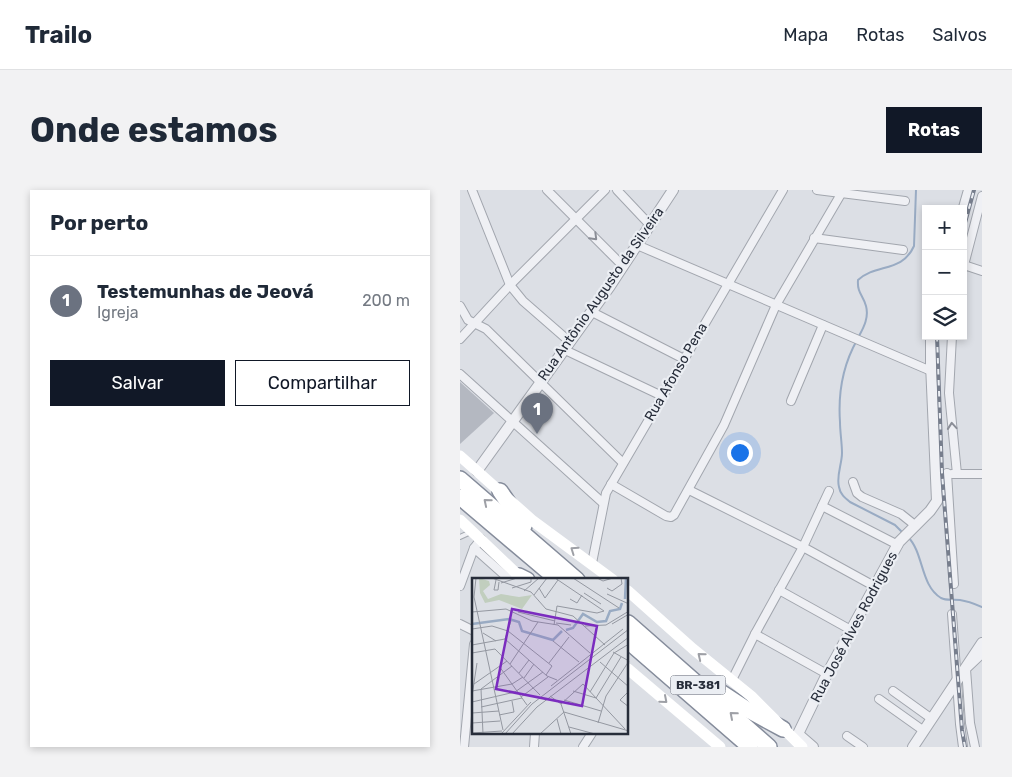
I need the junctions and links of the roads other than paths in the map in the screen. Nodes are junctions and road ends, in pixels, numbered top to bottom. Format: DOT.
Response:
graph roads {
  1 [pos="472,190"];
  2 [pos="547,190"];
  3 [pos="605,190"];
  4 [pos="617,190"];
  5 [pos="674,190"];
  6 [pos="783,190"];
  7 [pos="817,190"];
  8 [pos="969,190"];
  9 [pos="841,192"];
  10 [pos="982,196"];
  11 [pos="905,201"];
  12 [pos="965,205"];
  13 [pos="577,219"];
  14 [pos="650,225"];
  15 [pos="814,238"];
  16 [pos="637,245"];
  17 [pos="904,250"];
  18 [pos="967,255"];
  19 [pos="623,266"];
  20 [pos="967,268"];
  21 [pos="982,271"];
  22 [pos="728,284"];
  23 [pos="510,285"];
  24 [pos="776,304"];
  25 [pos="460,306"];
  26 [pos="592,312"];
  27 [pos="475,324"];
  28 [pos="823,325"];
  29 [pos="460,339"];
  30 [pos="931,340"];
  31 [pos="952,340"];
  32 [pos="568,346"];
  33 [pos="684,359"];
  34 [pos="931,371"];
  35 [pos="460,374"];
  36 [pos="539,382"];
  37 [pos="662,396"];
  38 [pos="791,401"];
  39 [pos="513,423"];
  40 [pos="460,456"];
  41 [pos="624,463"];
  42 [pos="477,471"];
  43 [pos="935,473"];
  44 [pos="947,473"];
  45 [pos="957,474"];
  46 [pos="982,474"];
  47 [pos="460,479"];
  48 [pos="853,482"];
  49 [pos="611,484"];
  50 [pos="689,490"];
  51 [pos="500,491"];
  52 [pos="829,491"];
  53 [pos="460,497"];
  54 [pos="603,503"];
  55 [pos="822,506"];
  56 [pos="460,520"];
  57 [pos="914,528"];
  58 [pos="477,535"];
  59 [pos="460,537"];
  60 [pos="534,542"];
  61 [pos="899,544"];
  62 [pos="474,548"];
  63 [pos="803,548"];
  64 [pos="592,563"];
  65 [pos="519,578"];
  66 [pos="519,578"];
  67 [pos="556,578"];
  68 [pos="575,578"];
  69 [pos="611,578"];
  70 [pos="954,584"];
  71 [pos="460,586"];
  72 [pos="874,586"];
  73 [pos="779,590"];
  74 [pos="629,592"];
  75 [pos="952,614"];
  76 [pos="460,624"];
  77 [pos="629,624"];
  78 [pos="472,630"];
  79 [pos="851,630"];
  80 [pos="755,634"];
  81 [pos="629,642"];
  82 [pos="982,642"];
  83 [pos="982,654"];
  84 [pos="472,665"];
  85 [pos="678,667"];
  86 [pos="966,669"];
  87 [pos="629,670"];
  88 [pos="827,674"];
  89 [pos="732,680"];
  90 [pos="957,682"];
  91 [pos="893,690"];
  92 [pos="879,699"];
  93 [pos="932,719"];
  94 [pos="789,728"];
  95 [pos="924,731"];
  96 [pos="535,734"];
  97 [pos="591,734"];
  98 [pos="847,736"];
  99 [pos="718,746"];
  100 [pos="464,747"];
  101 [pos="534,747"];
  102 [pos="582,747"];
  103 [pos="750,747"];
  104 [pos="769,747"];
  105 [pos="802,747"];
  106 [pos="813,747"];
  107 [pos="863,747"];
  108 [pos="913,747"];
  109 [pos="963,747"];
  110 [pos="975,747"];
  1 -- 23 [label="street"];
  2 -- 13 [label="street"];
  3 -- 13 [label="street"];
  4 -- 14 [label="street"];
  5 -- 14 [label="street, Rua Antônio Augusto da Silveira"];
  6 -- 22 [label="street, Rua Afonso Pena"];
  7 -- 9 [label="street"];
  8 -- 12 [label="street"];
  9 -- 11 [label="street"];
  9 -- 15 [label="street"];
  10 -- 18 [label="street"];
  13 -- 19 [label="street, one-way"];
  13 -- 23 [label="street"];
  14 -- 16 [label="street, Rua Antônio Augusto da Silveira"];
  15 -- 17 [label="street"];
  15 -- 24 [label="street"];
  16 -- 19 [label="street, Rua Antônio Augusto da Silveira"];
  16 -- 22 [label="street"];
  19 -- 26 [label="street, Rua Antônio Augusto da Silveira"];
  20 -- 21 [label="street"];
  22 -- 24 [label="street"];
  22 -- 33 [label="street, Rua Afonso Pena"];
  23 -- 27 [label="street"];
  23 -- 32 [label="street"];
  24 -- 28 [label="street"];
  24 -- 50 [label="street"];
  25 -- 27 [label="street"];
  26 -- 32 [label="street, Rua Antônio Augusto da Silveira"];
  26 -- 33 [label="street"];
  27 -- 29 [label="street"];
  27 -- 36 [label="street"];
  28 -- 34 [label="street"];
  28 -- 38 [label="street"];
  30 -- 34 [label="street, Rua José Alves Rodrigues"];
  45 -- 31 [label="street, one-way"];
  32 -- 36 [label="street, Rua Antônio Augusto da Silveira"];
  32 -- 37 [label="street"];
  33 -- 37 [label="street, Rua Afonso Pena"];
  34 -- 43 [label="street, Rua José Alves Rodrigues"];
  35 -- 39 [label="street"];
  36 -- 39 [label="street, Rua Antônio Augusto da Silveira"];
  36 -- 41 [label="street"];
  37 -- 41 [label="street, Rua Afonso Pena"];
  39 -- 42 [label="street, Rua Antônio Augusto da Silveira"];
  39 -- 54 [label="street"];
  40 -- 42 [label="main road"];
  41 -- 49 [label="street, Rua Afonso Pena"];
  42 -- 51 [label="main road"];
  43 -- 44 [label="street"];
  43 -- 57 [label="street, Rua José Alves Rodrigues"];
  44 -- 45 [label="street"];
  44 -- 70 [label="street"];
  45 -- 46 [label="street"];
  60 -- 47 [label="highway, one-way"];
  48 -- 57 [label="street"];
  49 -- 50 [label="street"];
  49 -- 54 [label="street, Rua Afonso Pena"];
  50 -- 63 [label="street"];
  51 -- 60 [label="highway"];
  64 -- 51 [label="main road, one-way"];
  52 -- 55 [label="street"];
  53 -- 67 [label="highway"];
  54 -- 64 [label="street, Rua Afonso Pena"];
  55 -- 61 [label="street"];
  55 -- 63 [label="street"];
  56 -- 58 [label="main road"];
  57 -- 61 [label="street, Rua José Alves Rodrigues"];
  58 -- 59 [label="lane"];
  58 -- 62 [label="street"];
  58 -- 65 [label="main road"];
  60 -- 68 [label="highway"];
  61 -- 72 [label="street, Rua José Alves Rodrigues"];
  62 -- 66 [label="street"];
  62 -- 71 [label="street"];
  63 -- 72 [label="street"];
  63 -- 73 [label="street"];
  64 -- 69 [label="main road"];
  72 -- 79 [label="street, Rua José Alves Rodrigues"];
  73 -- 79 [label="street"];
  73 -- 80 [label="street"];
  89 -- 74 [label="main road, one-way"];
  75 -- 90 [label="street"];
  76 -- 78 [label="street"];
  77 -- 85 [label="highway, BR-381"];
  79 -- 88 [label="street, Rua José Alves Rodrigues"];
  80 -- 88 [label="street"];
  80 -- 89 [label="street"];
  81 -- 103 [label="highway, BR-381"];
  82 -- 86 [label="street"];
  83 -- 86 [label="street"];
  84 -- 100 [label="street"];
  85 -- 94 [label="highway"];
  104 -- 85 [label="highway, BR-381, one-way"];
  86 -- 90 [label="street"];
  86 -- 110 [label="street"];
  87 -- 99 [label="main road, one-way"];
  88 -- 94 [label="street, Rua José Alves Rodrigues"];
  89 -- 94 [label="main road"];
  90 -- 93 [label="street"];
  90 -- 109 [label="street"];
  91 -- 93 [label="street"];
  92 -- 95 [label="street"];
  93 -- 95 [label="street"];
  94 -- 105 [label="main road"];
  94 -- 106 [label="street"];
  95 -- 108 [label="street"];
  96 -- 101 [label="street"];
  97 -- 102 [label="street"];
  98 -- 107 [label="street"];
}
